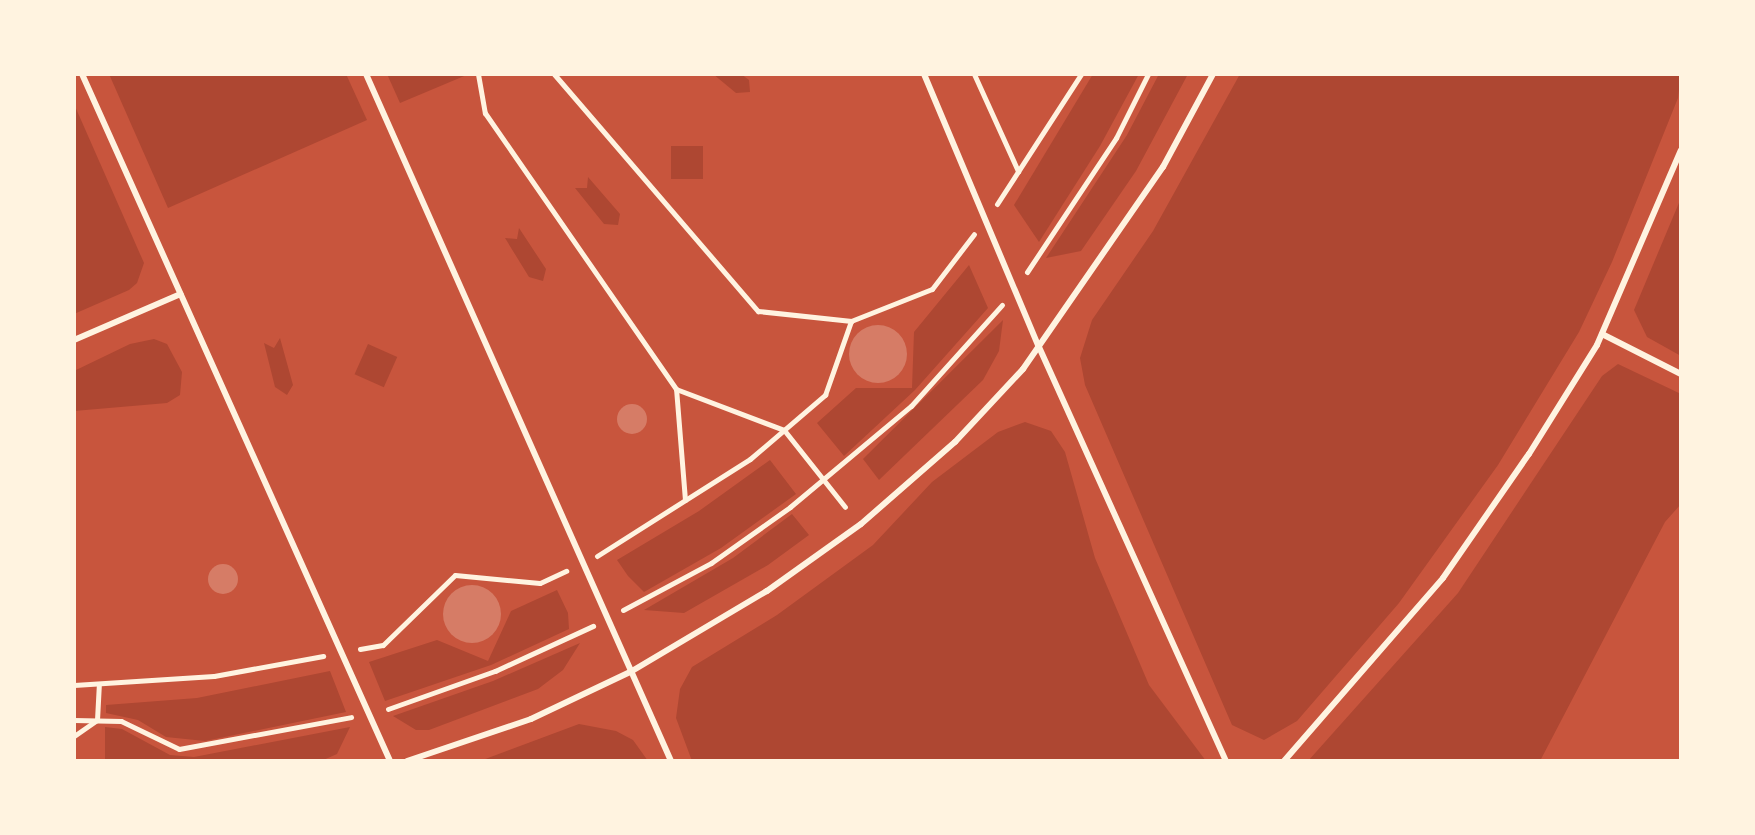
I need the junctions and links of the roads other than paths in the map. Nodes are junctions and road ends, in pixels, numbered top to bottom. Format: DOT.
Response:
graph roads {
  1 [pos="82,74"];
  2 [pos="366,74"];
  3 [pos="924,74"];
  4 [pos="1213,74"];
  5 [pos="1681,150"];
  6 [pos="181,294"];
  7 [pos="1602,334"];
  8 [pos="74,340"];
  9 [pos="1039,347"];
  10 [pos="1681,374"];
  11 [pos="632,671"];
  12 [pos="390,761"];
  13 [pos="407,761"];
  14 [pos="671,761"];
  15 [pos="1226,761"];
  16 [pos="1284,761"];
  1 -- 6 [label="lane"];
  2 -- 11 [label="lane"];
  3 -- 9 [label="lane"];
  4 -- 9 [label="lane"];
  5 -- 7 [label="lane"];
  6 -- 8 [label="lane"];
  6 -- 12 [label="lane"];
  7 -- 10 [label="lane"];
  7 -- 16 [label="lane"];
  9 -- 11 [label="lane"];
  9 -- 15 [label="lane"];
  11 -- 13 [label="lane"];
  11 -- 14 [label="lane"];
}
